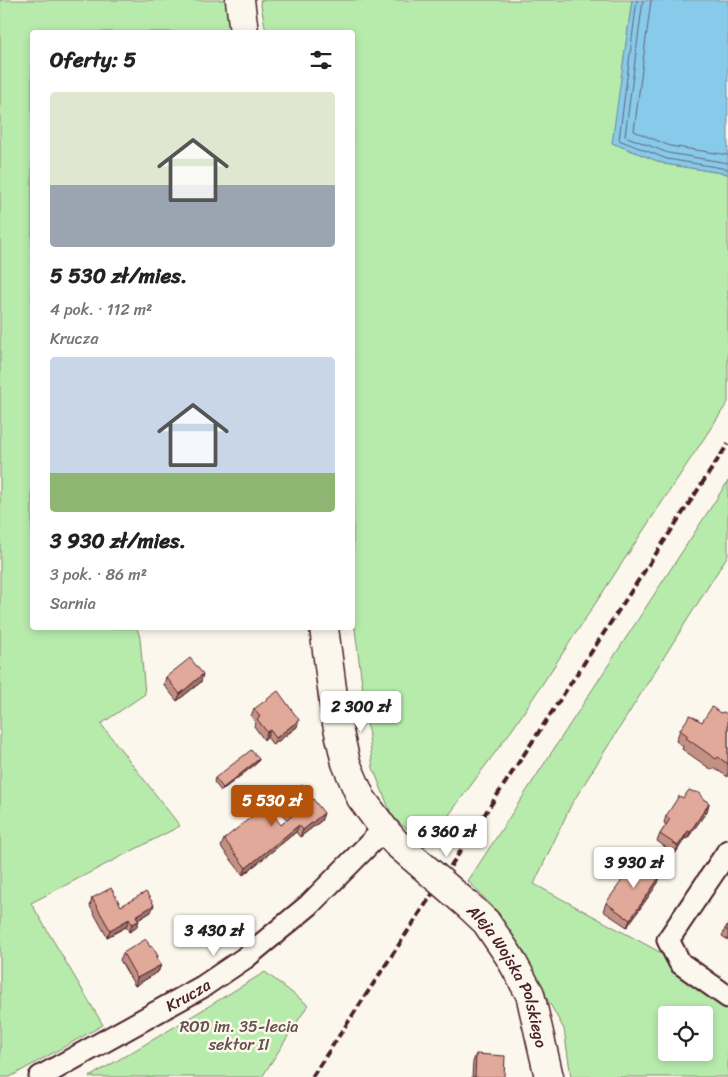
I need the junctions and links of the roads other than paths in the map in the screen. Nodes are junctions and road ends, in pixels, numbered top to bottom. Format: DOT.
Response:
graph roads {
  1 [pos="240,0"];
  2 [pos="244,30"];
  3 [pos="324,630"];
  4 [pos="390,836"];
  5 [pos="728,851"];
  6 [pos="728,997"];
  7 [pos="40,1077"];
  8 [pos="549,1077"];
  1 -- 2 [label="street"];
  3 -- 4 [label="street, Aleja Wojska Polskiego"];
  4 -- 7 [label="street, Krucza"];
  4 -- 8 [label="street, Aleja Wojska Polskiego, bridge"];
  5 -- 6 [label="street"];
}
